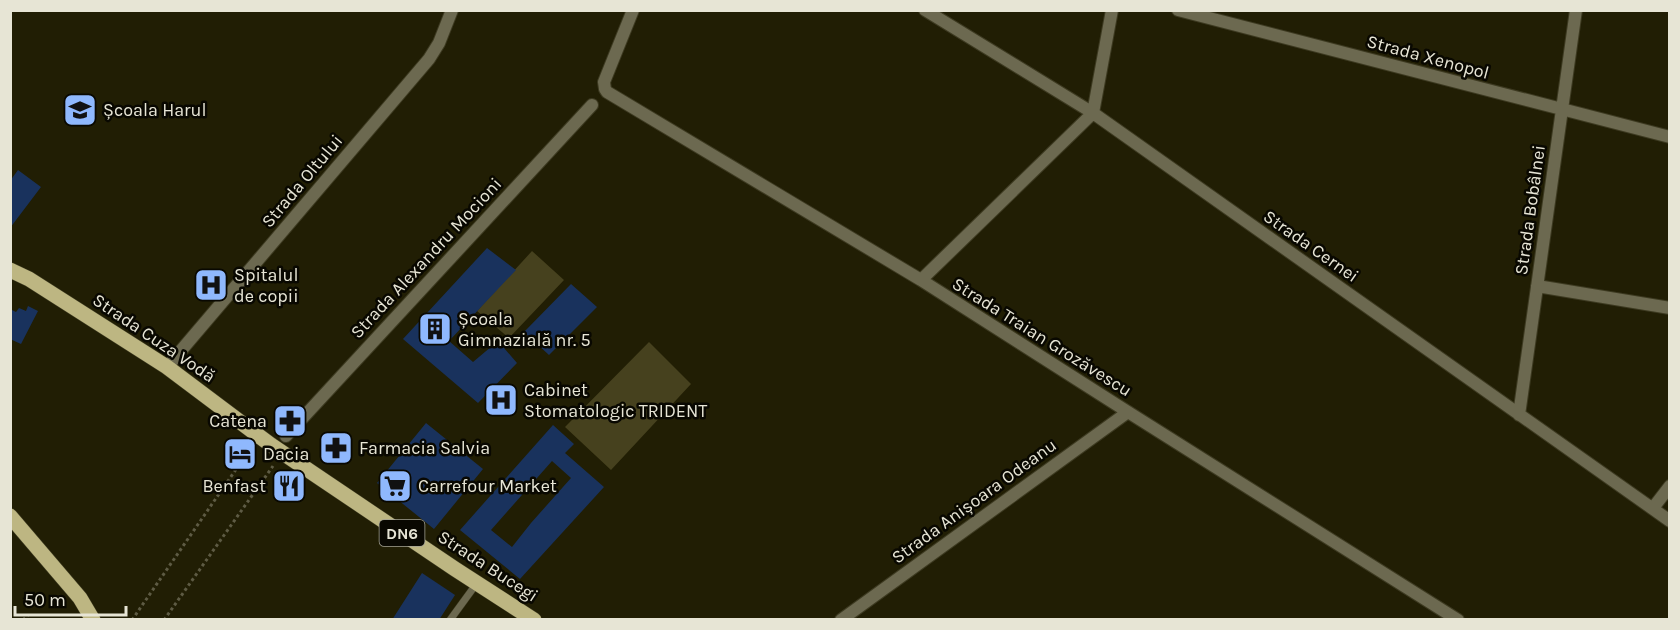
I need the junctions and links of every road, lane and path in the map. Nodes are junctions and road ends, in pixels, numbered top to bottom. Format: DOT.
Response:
graph roads {
  1 [pos="452,10"];
  2 [pos="633,10"];
  3 [pos="925,10"];
  4 [pos="1112,10"];
  5 [pos="1178,10"];
  6 [pos="1576,10"];
  7 [pos="592,105"];
  8 [pos="1563,111"];
  9 [pos="1093,113"];
  10 [pos="1670,137"];
  11 [pos="10,270"];
  12 [pos="921,280"];
  13 [pos="1538,286"];
  14 [pos="1670,308"];
  15 [pos="167,367"];
  16 [pos="1128,412"];
  17 [pos="1519,415"];
  18 [pos="286,436"];
  19 [pos="271,445"];
  20 [pos="250,450"];
  21 [pos="273,466"];
  22 [pos="1670,486"];
  23 [pos="1653,508"];
  24 [pos="10,516"];
  25 [pos="1670,521"];
  26 [pos="477,583"];
  27 [pos="28,615"];
  28 [pos="23,620"];
  29 [pos="93,620"];
  30 [pos="132,620"];
  31 [pos="164,620"];
  32 [pos="450,620"];
  33 [pos="534,620"];
  34 [pos="841,620"];
  35 [pos="1458,620"];
  1 -- 15 [label="street, Strada Oltului"];
  2 -- 12 [label="street, Strada Traian Grozăvescu"];
  3 -- 9 [label="street, Strada Cernei"];
  4 -- 9 [label="street"];
  5 -- 8 [label="street, Strada Xenopol"];
  6 -- 8 [label="street, Strada Bobâlnei"];
  7 -- 18 [label="street, Strada Alexandru Mocioni"];
  8 -- 10 [label="street, Strada Xenopol"];
  8 -- 13 [label="street, Strada Bobâlnei"];
  9 -- 12 [label="street"];
  9 -- 17 [label="street, Strada Cernei"];
  11 -- 15 [label="main road, Strada Cuza Vodă / DN6"];
  12 -- 16 [label="street, Strada Traian Grozăvescu"];
  13 -- 14 [label="street"];
  13 -- 17 [label="street, Strada Bobâlnei"];
  15 -- 19 [label="main road, Strada Cuza Vodă / DN6"];
  16 -- 34 [label="street, Strada Anișoara Odeanu"];
  16 -- 35 [label="street, Strada Traian Grozăvescu"];
  17 -- 23 [label="street, Strada Cernei"];
  19 -- 26 [label="main road, Strada Bucegi / DN6"];
  20 -- 30 [label="path"];
  21 -- 31 [label="path"];
  22 -- 23 [label="street"];
  23 -- 25 [label="street, Strada Cernei"];
  24 -- 29 [label="main road"];
  26 -- 32 [label="lane"];
  26 -- 33 [label="main road, Strada Bucegi / DN6"];
  27 -- 28 [label="path"];
}
